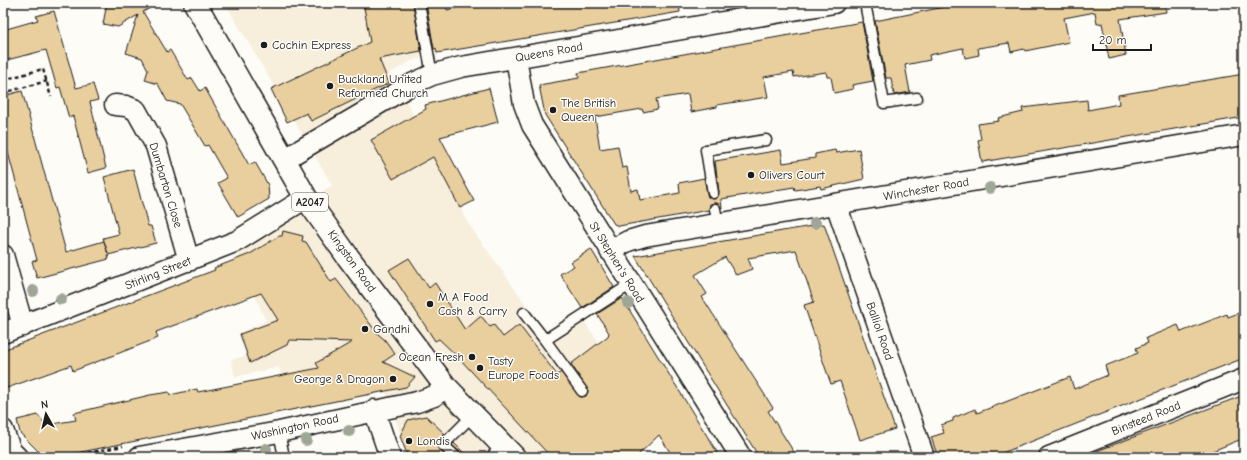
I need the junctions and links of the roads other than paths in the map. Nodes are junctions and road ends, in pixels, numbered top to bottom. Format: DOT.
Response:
graph roads {
  1 [pos="195,3"];
  2 [pos="419,3"];
  3 [pos="834,3"];
  4 [pos="865,3"];
  5 [pos="516,58"];
  6 [pos="432,75"];
  7 [pos="918,98"];
  8 [pos="115,105"];
  9 [pos="1244,135"];
  10 [pos="766,140"];
  11 [pos="285,159"];
  12 [pos="713,192"];
  13 [pos="306,198"];
  14 [pos="836,204"];
  15 [pos="610,251"];
  16 [pos="3,255"];
  17 [pos="189,261"];
  18 [pos="631,284"];
  19 [pos="524,312"];
  20 [pos="23,326"];
  21 [pos="3,333"];
  22 [pos="545,340"];
  23 [pos="1244,380"];
  24 [pos="446,387"];
  25 [pos="582,391"];
  26 [pos="374,410"];
  27 [pos="473,415"];
  28 [pos="3,430"];
  29 [pos="279,432"];
  30 [pos="134,451"];
  31 [pos="503,453"];
  32 [pos="17,457"];
  33 [pos="284,457"];
  34 [pos="390,457"];
  35 [pos="456,457"];
  36 [pos="741,457"];
  37 [pos="924,457"];
  38 [pos="1049,457"];
  1 -- 11 [label="main road, Kingston Road / A2047"];
  2 -- 6 [label="lane"];
  3 -- 5 [label="street, Queens Road"];
  4 -- 7 [label="lane"];
  5 -- 6 [label="street, Queens Road"];
  5 -- 15 [label="street, St Stephen's Road"];
  6 -- 11 [label="street, Queens Road"];
  8 -- 17 [label="street, Dumbarton Close"];
  9 -- 14 [label="street, Winchester Road"];
  10 -- 12 [label="lane"];
  11 -- 13 [label="main road, Kingston Road / A2047"];
  13 -- 17 [label="street, Stirling Street"];
  13 -- 24 [label="main road, Kingston Road / A2047"];
  14 -- 15 [label="street, Winchester Road"];
  14 -- 37 [label="street, Balliol Road"];
  15 -- 18 [label="street, St Stephen's Road"];
  16 -- 20 [label="street"];
  17 -- 20 [label="street, Stirling Street"];
  18 -- 22 [label="lane"];
  18 -- 36 [label="street, St Stephen's Road"];
  19 -- 22 [label="lane"];
  20 -- 21 [label="street, Stirling Street"];
  22 -- 25 [label="lane"];
  23 -- 38 [label="street, Binsteed Road"];
  24 -- 26 [label="street, Washington Road"];
  24 -- 27 [label="main road, Kingston Road / A2047"];
  26 -- 29 [label="street, Washington Road"];
  26 -- 34 [label="street"];
  27 -- 31 [label="main road, Kingston Road / A2047"];
  27 -- 35 [label="lane"];
  28 -- 32 [label="street"];
  29 -- 30 [label="street, Washington Road"];
  29 -- 33 [label="lane"];
}
